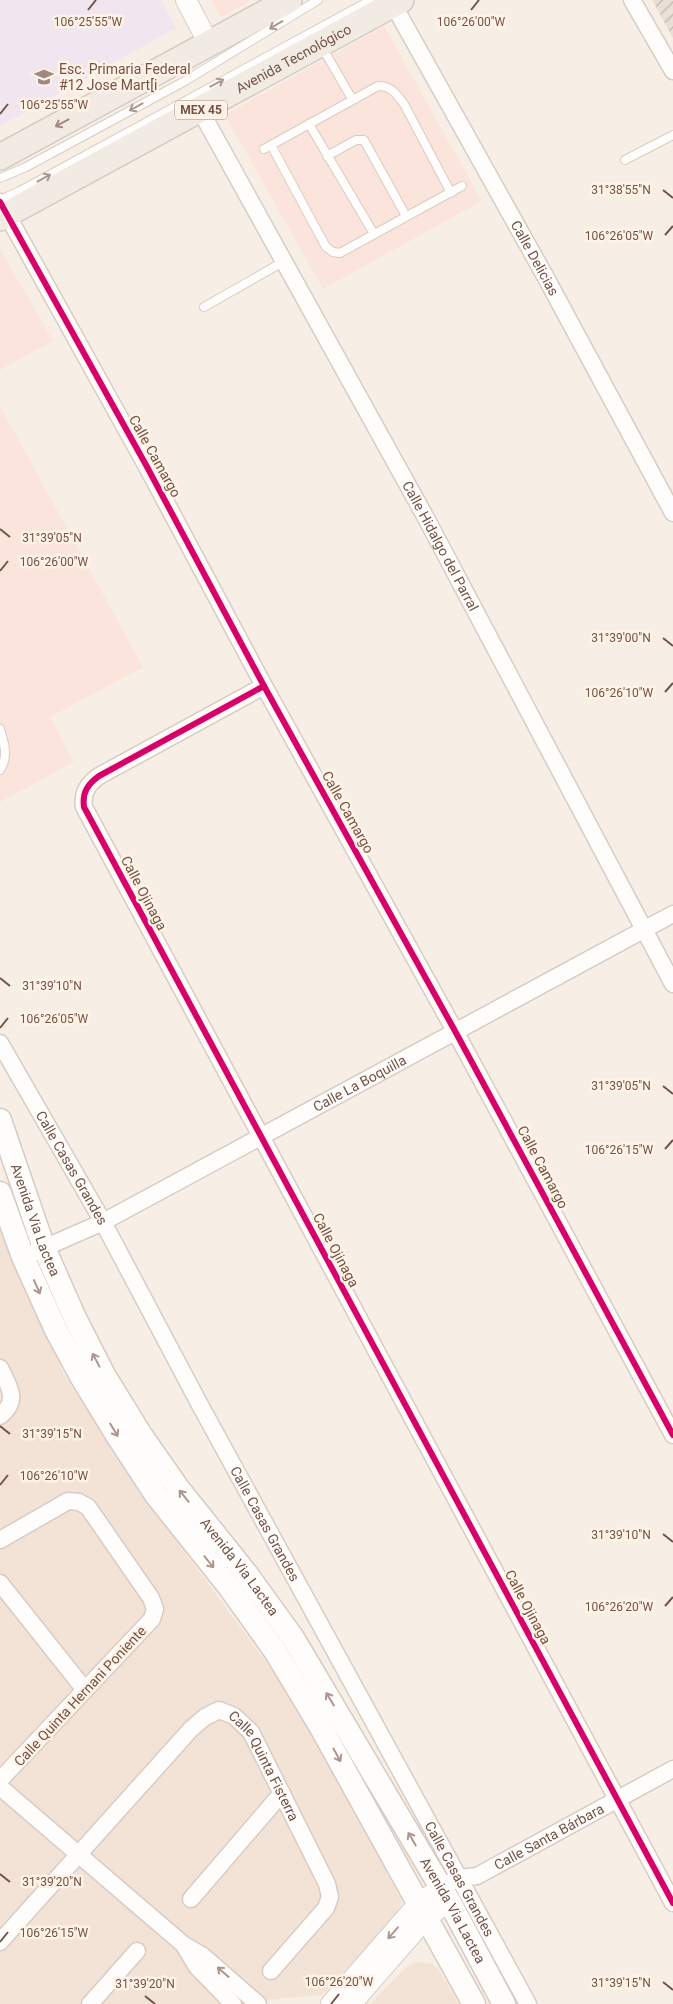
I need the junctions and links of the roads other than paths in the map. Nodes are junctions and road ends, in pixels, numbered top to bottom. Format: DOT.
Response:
graph roads {
  1 [pos="186,0"];
  2 [pos="289,0"];
  3 [pos="318,0"];
  4 [pos="632,0"];
  5 [pos="388,1"];
  6 [pos="209,44"];
  7 [pos="321,45"];
  8 [pos="673,71"];
  9 [pos="352,99"];
  10 [pos="200,110"];
  11 [pos="309,124"];
  12 [pos="673,135"];
  13 [pos="0,156"];
  14 [pos="327,156"];
  15 [pos="625,160"];
  16 [pos="0,178"];
  17 [pos="462,186"];
  18 [pos="451,193"];
  19 [pos="2,209"];
  20 [pos="406,216"];
  21 [pos="374,234"];
  22 [pos="283,262"];
  23 [pos="204,308"];
  24 [pos="673,513"];
  25 [pos="264,686"];
  26 [pos="0,729"];
  27 [pos="0,770"];
  28 [pos="673,914"];
  29 [pos="643,930"];
  30 [pos="673,984"];
  31 [pos="455,1032"];
  32 [pos="0,1043"];
  33 [pos="0,1120"];
  34 [pos="261,1136"];
  35 [pos="0,1193"];
  36 [pos="103,1222"];
  37 [pos="44,1248"];
  38 [pos="23,1257"];
  39 [pos="0,1368"];
  40 [pos="0,1416"];
  41 [pos="673,1435"];
  42 [pos="0,1540"];
  43 [pos="0,1583"];
  44 [pos="85,1690"];
  45 [pos="673,1770"];
  46 [pos="0,1780"];
  47 [pos="0,1787"];
  48 [pos="282,1793"];
  49 [pos="618,1800"];
  50 [pos="79,1854"];
  51 [pos="454,1889"];
  52 [pos="191,1899"];
  53 [pos="673,1903"];
  54 [pos="423,1910"];
  55 [pos="0,1942"];
  56 [pos="184,1945"];
  57 [pos="137,1951"];
  58 [pos="271,1971"];
  59 [pos="90,2004"];
  60 [pos="233,2004"];
  61 [pos="258,2004"];
  62 [pos="331,2004"];
  63 [pos="351,2004"];
  64 [pos="474,2004"];
  65 [pos="504,2004"];
  66 [pos="528,2004"];
  1 -- 6 [label="street"];
  2 -- 6 [label="main road"];
  3 -- 16 [label="lane, one-way"];
  4 -- 8 [label="street"];
  5 -- 7 [label="main road, Avenida Tecnológico / MEX 45"];
  19 -- 5 [label="lane, one-way"];
  5 -- 24 [label="street, Calle Delicias"];
  6 -- 13 [label="main road, one-way"];
  7 -- 9 [label="lane"];
  7 -- 10 [label="main road, Avenida Tecnológico / MEX 45"];
  9 -- 11 [label="lane"];
  9 -- 18 [label="lane"];
  10 -- 19 [label="main road, Avenida Tecnológico / MEX 45"];
  10 -- 22 [label="street, Calle Hidalgo del Parral"];
  11 -- 14 [label="lane"];
  11 -- 21 [label="lane"];
  12 -- 15 [label="lane"];
  14 -- 20 [label="lane"];
  14 -- 21 [label="lane"];
  17 -- 18 [label="lane"];
  18 -- 20 [label="lane"];
  19 -- 25 [label="street, Calle Camargo"];
  20 -- 21 [label="lane"];
  22 -- 23 [label="lane"];
  22 -- 29 [label="street, Calle Hidalgo del Parral"];
  25 -- 31 [label="street, Calle Camargo"];
  25 -- 34 [label="street, Calle Ojinaga"];
  26 -- 27 [label="lane"];
  28 -- 29 [label="street, Calle La Boquilla"];
  29 -- 30 [label="street, Calle Hidalgo del Parral"];
  29 -- 31 [label="street, Calle La Boquilla"];
  31 -- 34 [label="street, Calle La Boquilla"];
  31 -- 41 [label="street, Calle Camargo"];
  32 -- 36 [label="street, Calle Casas Grandes"];
  33 -- 37 [label="main road, Avenida Via Lactea"];
  34 -- 36 [label="street, Calle La Boquilla"];
  34 -- 49 [label="street, Calle Ojinaga"];
  35 -- 38 [label="main road, Avenida Via Lactea"];
  36 -- 37 [label="street, Calle La Boquilla"];
  36 -- 51 [label="street, Calle Casas Grandes"];
  37 -- 38 [label="street, Calle La Boquilla"];
  51 -- 37 [label="main road, Avenida Via Lactea, one-way"];
  38 -- 54 [label="main road, Avenida Via Lactea, one-way"];
  39 -- 40 [label="street"];
  42 -- 44 [label="street, Calle Quinta Hernani Poniente"];
  43 -- 44 [label="street"];
  44 -- 46 [label="street, Calle Quinta Hernani Poniente"];
  45 -- 49 [label="street, Calle Santa Bárbara"];
  47 -- 50 [label="street"];
  48 -- 50 [label="street, Calle Quinta Fisterra"];
  48 -- 52 [label="street"];
  48 -- 58 [label="street, Calle Quinta Fisterra"];
  49 -- 51 [label="street, Calle Santa Bárbara"];
  49 -- 53 [label="street, Calle Ojinaga"];
  50 -- 55 [label="street, Calle Quinta Fisterra"];
  50 -- 56 [label="street"];
  51 -- 54 [label="street, Calle Santa Bárbara"];
  51 -- 65 [label="main road, Avenida Via Lactea"];
  51 -- 66 [label="street, Calle Casas Grandes"];
  54 -- 62 [label="street, Calle Santa Bárbara, one-way"];
  54 -- 63 [label="street, Calle Santa Bárbara"];
  54 -- 64 [label="main road, Avenida Via Lactea"];
  56 -- 60 [label="street"];
  61 -- 56 [label="street, one-way"];
  57 -- 59 [label="street"];
}
